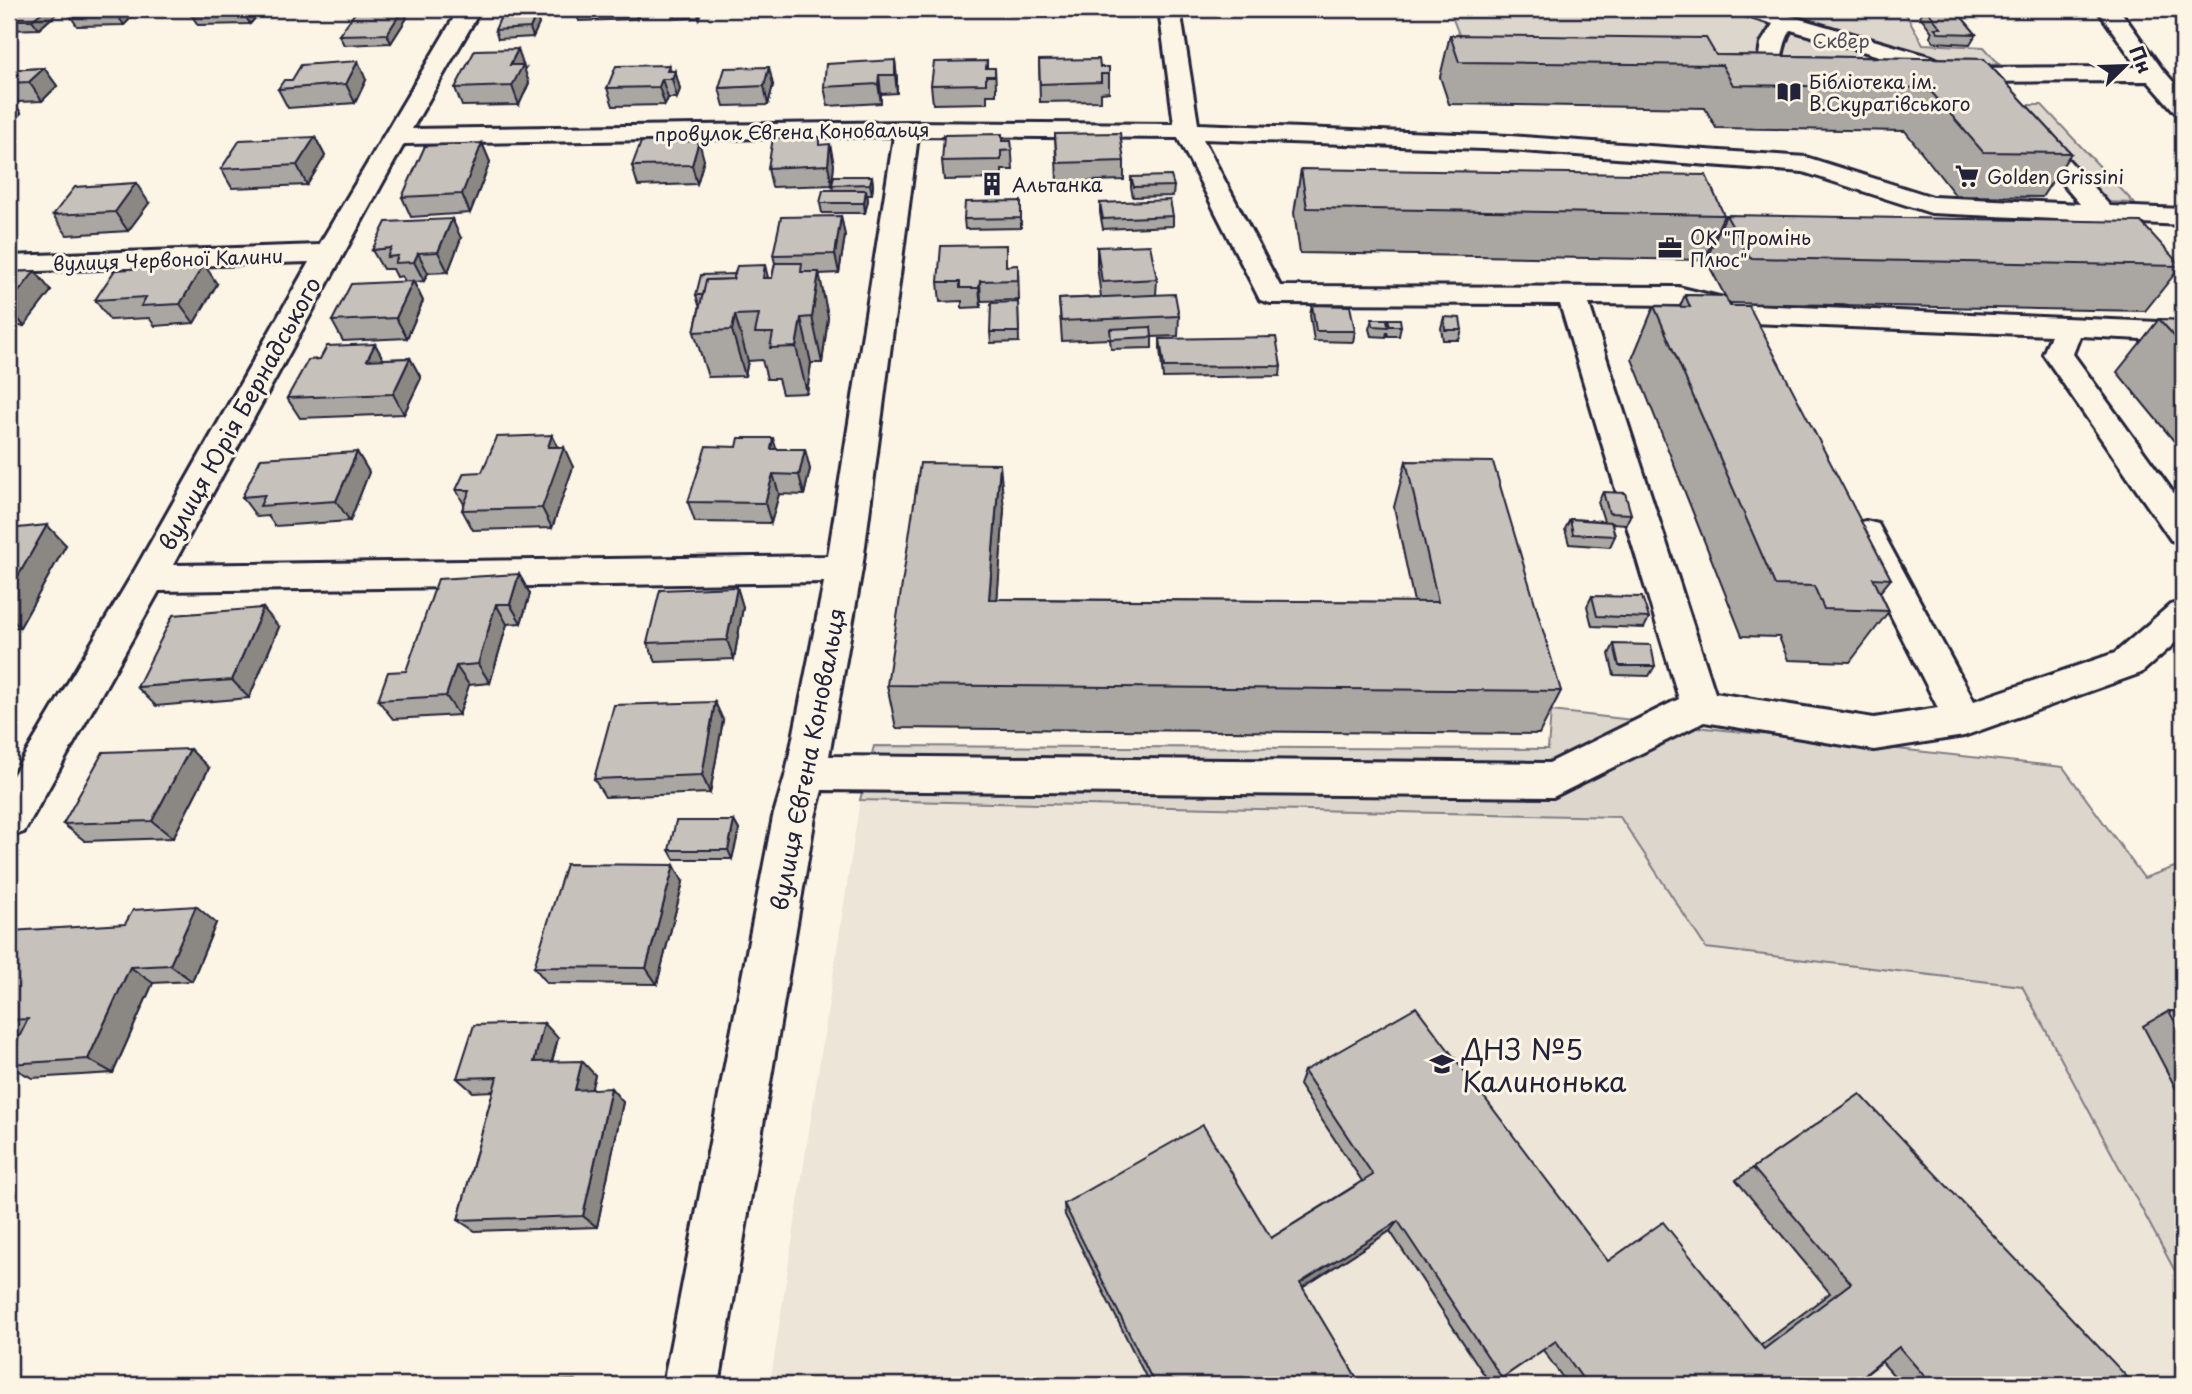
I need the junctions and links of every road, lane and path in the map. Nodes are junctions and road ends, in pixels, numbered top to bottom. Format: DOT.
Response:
graph roads {
  1 [pos="470,9"];
  2 [pos="1169,9"];
  3 [pos="1744,9"];
  4 [pos="2108,9"];
  5 [pos="1785,22"];
  6 [pos="2183,68"];
  7 [pos="2152,71"];
  8 [pos="1743,74"];
  9 [pos="1767,74"];
  10 [pos="1793,75"];
  11 [pos="1951,75"];
  12 [pos="1979,75"];
  13 [pos="1898,76"];
  14 [pos="2183,107"];
  15 [pos="907,129"];
  16 [pos="1187,131"];
  17 [pos="398,137"];
  18 [pos="2102,213"];
  19 [pos="2183,217"];
  20 [pos="328,253"];
  21 [pos="9,264"];
  22 [pos="1572,296"];
  23 [pos="1752,314"];
  24 [pos="2069,327"];
  25 [pos="2183,332"];
  26 [pos="1771,351"];
  27 [pos="1855,511"];
  28 [pos="2183,531"];
  29 [pos="844,569"];
  30 [pos="148,578"];
  31 [pos="2183,615"];
  32 [pos="1700,706"];
  33 [pos="1964,720"];
  34 [pos="806,773"];
  35 [pos="9,818"];
  36 [pos="691,1385"];
  1 -- 17 [label="street, вулиця Юрія Бернадського"];
  2 -- 16 [label="street"];
  3 -- 5 [label="street"];
  4 -- 7 [label="street"];
  5 -- 9 [label="street"];
  5 -- 11 [label="street"];
  6 -- 7 [label="street"];
  7 -- 12 [label="street"];
  7 -- 14 [label="street"];
  8 -- 9 [label="street"];
  9 -- 10 [label="street"];
  11 -- 12 [label="street"];
  11 -- 13 [label="street"];
  12 -- 18 [label="street"];
  15 -- 16 [label="street, провулок Євгена Коновальця"];
  15 -- 17 [label="street, провулок Євгена Коновальця"];
  15 -- 29 [label="street, вулиця Євгена Коновальця"];
  16 -- 18 [label="street, провулок Євгена Коновальця"];
  16 -- 22 [label="street"];
  17 -- 20 [label="street, вулиця Юрія Бернадського"];
  18 -- 19 [label="street, провулок Євгена Коновальця"];
  20 -- 21 [label="street, вулиця Червоної Калини"];
  20 -- 30 [label="street, вулиця Юрія Бернадського"];
  22 -- 23 [label="street"];
  22 -- 32 [label="street"];
  23 -- 24 [label="street"];
  23 -- 26 [label="street"];
  24 -- 25 [label="street"];
  24 -- 28 [label="street"];
  27 -- 33 [label="street"];
  29 -- 30 [label="street"];
  29 -- 34 [label="street, вулиця Євгена Коновальця"];
  30 -- 35 [label="street, вулиця Юрія Бернадського"];
  31 -- 33 [label="street"];
  32 -- 33 [label="street"];
  32 -- 34 [label="street"];
  34 -- 36 [label="street, вулиця Євгена Коновальця"];
}
